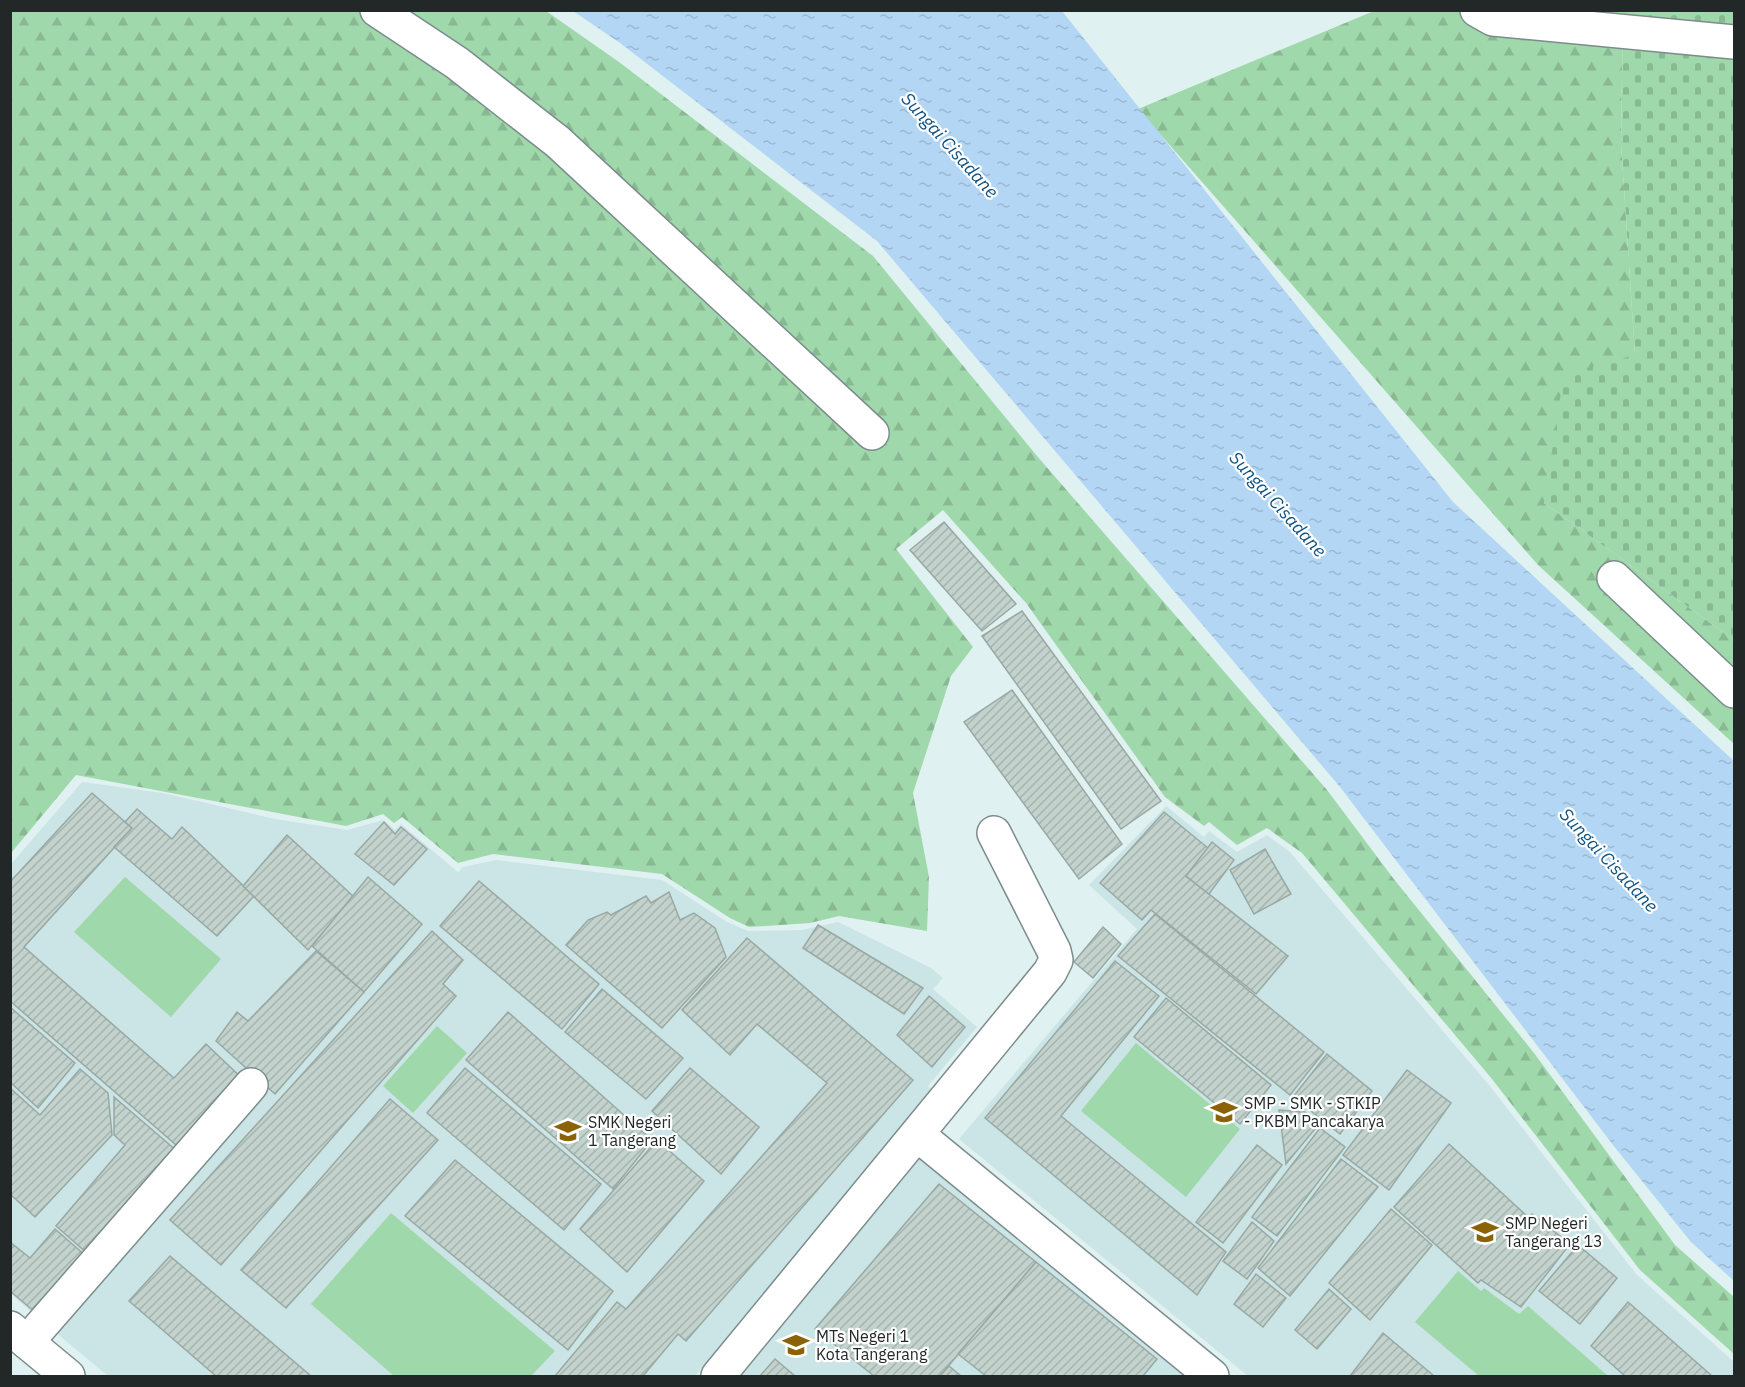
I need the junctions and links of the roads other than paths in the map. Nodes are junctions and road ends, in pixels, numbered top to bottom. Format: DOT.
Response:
graph roads {
  1 [pos="377,10"];
  2 [pos="1477,10"];
  3 [pos="1734,42"];
  4 [pos="872,433"];
  5 [pos="1614,578"];
  6 [pos="1734,691"];
  7 [pos="994,833"];
  8 [pos="251,1085"];
  9 [pos="918,1135"];
  10 [pos="19,1335"];
  11 [pos="68,1377"];
  12 [pos="718,1377"];
  13 [pos="1212,1377"];
  1 -- 4 [label="street"];
  2 -- 3 [label="street"];
  5 -- 6 [label="street"];
  7 -- 9 [label="street"];
  8 -- 10 [label="street"];
  9 -- 12 [label="street"];
  9 -- 13 [label="street"];
  10 -- 11 [label="street"];
}
